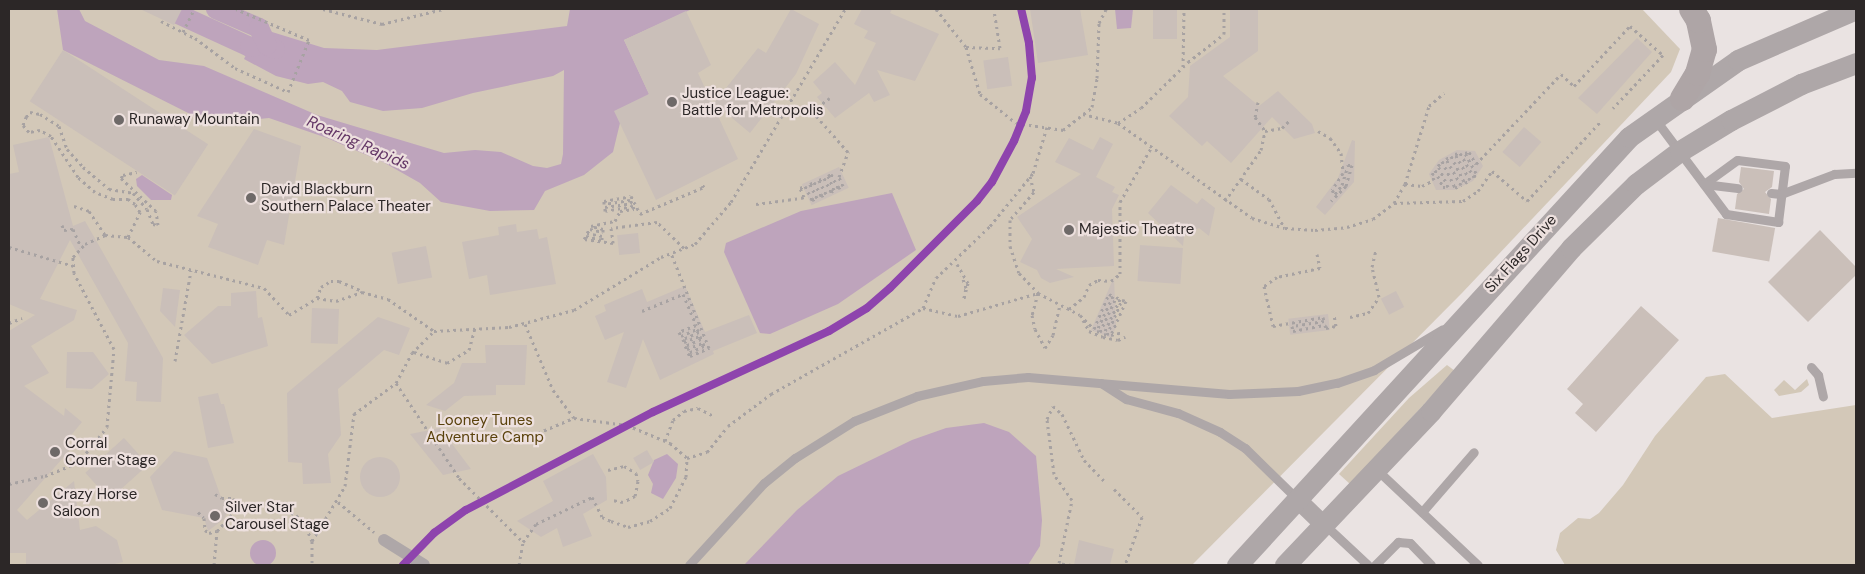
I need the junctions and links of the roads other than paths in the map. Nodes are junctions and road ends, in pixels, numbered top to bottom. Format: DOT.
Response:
graph roads {
  1 [pos="1691,9"];
  2 [pos="1856,9"];
  3 [pos="1856,63"];
  4 [pos="1682,98"];
  5 [pos="1653,117"];
  6 [pos="1680,151"];
  7 [pos="1856,174"];
  8 [pos="1704,184"];
  9 [pos="1738,188"];
  10 [pos="1771,193"];
  11 [pos="1781,194"];
  12 [pos="1465,316"];
  13 [pos="1811,367"];
  14 [pos="1099,381"];
  15 [pos="1823,396"];
  16 [pos="1474,452"];
  17 [pos="1375,468"];
  18 [pos="1298,500"];
  19 [pos="1422,512"];
  20 [pos="1323,524"];
  21 [pos="384,540"];
  22 [pos="699,556"];
  23 [pos="424,565"];
  24 [pos="689,565"];
  25 [pos="693,565"];
  26 [pos="1237,565"];
  27 [pos="1285,565"];
  28 [pos="1368,565"];
  29 [pos="1375,565"];
  30 [pos="1431,565"];
  31 [pos="1478,565"];
  1 -- 4 [label="main road"];
  2 -- 4 [label="street, Six Flags Drive"];
  3 -- 6 [label="street"];
  4 -- 5 [label="street, Six Flags Drive"];
  5 -- 6 [label="lane"];
  5 -- 12 [label="street, Six Flags Drive"];
  6 -- 8 [label="lane"];
  6 -- 17 [label="street"];
  7 -- 11 [label="lane"];
  8 -- 9 [label="lane"];
  8 -- 11 [label="lane"];
  8 -- 11 [label="lane"];
  10 -- 11 [label="lane"];
  12 -- 14 [label="lane"];
  12 -- 18 [label="street, Six Flags Drive"];
  13 -- 15 [label="lane"];
  14 -- 18 [label="lane"];
  14 -- 22 [label="lane"];
  16 -- 19 [label="lane"];
  17 -- 19 [label="lane"];
  17 -- 20 [label="street"];
  18 -- 20 [label="street"];
  18 -- 26 [label="street, Six Flags Drive"];
  19 -- 31 [label="lane"];
  20 -- 27 [label="street"];
  20 -- 28 [label="lane"];
  21 -- 23 [label="street"];
  22 -- 24 [label="lane"];
  22 -- 25 [label="lane"];
  29 -- 30 [label="lane"];
}
